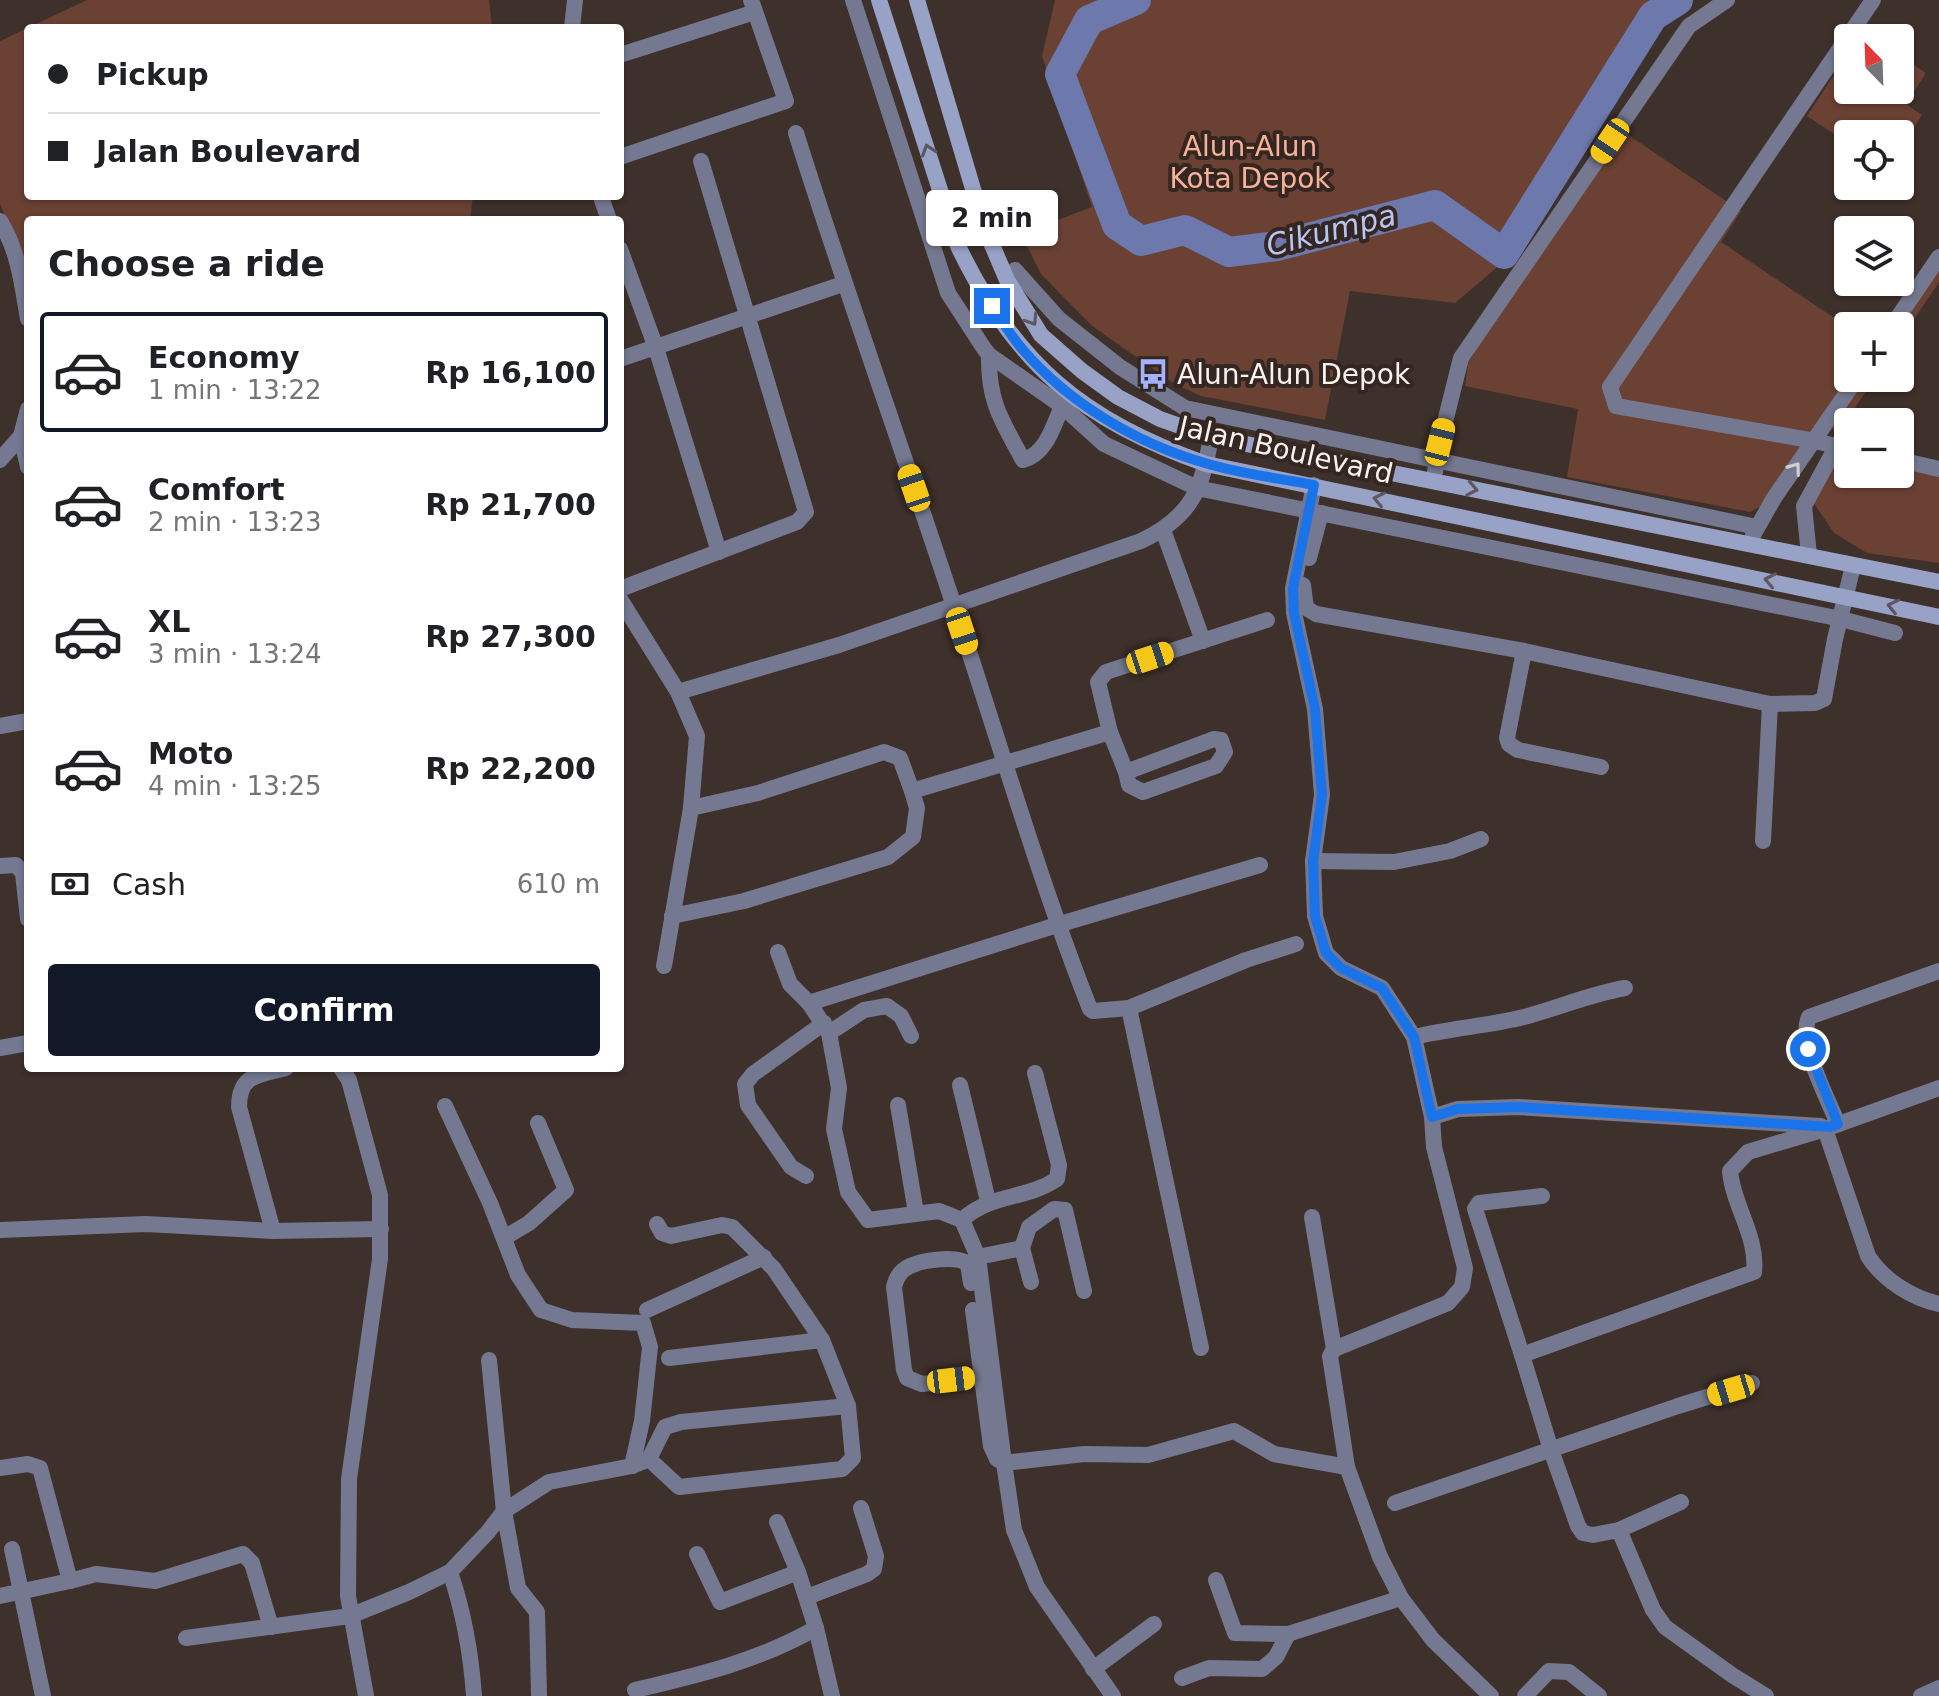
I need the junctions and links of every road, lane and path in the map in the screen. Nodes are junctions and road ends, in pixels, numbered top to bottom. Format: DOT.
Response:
graph roads {
  1 [pos="575,0"];
  2 [pos="853,0"];
  3 [pos="879,0"];
  4 [pos="917,0"];
  5 [pos="1727,0"];
  6 [pos="1873,0"];
  7 [pos="753,6"];
  8 [pos="572,24"];
  9 [pos="624,54"];
  10 [pos="796,133"];
  11 [pos="624,156"];
  12 [pos="701,161"];
  13 [pos="0,221"];
  14 [pos="1939,257"];
  15 [pos="624,260"];
  16 [pos="1015,270"];
  17 [pos="843,284"];
  18 [pos="24,295"];
  19 [pos="1902,312"];
  20 [pos="749,317"];
  21 [pos="656,348"];
  22 [pos="989,355"];
  23 [pos="624,358"];
  24 [pos="1848,392"];
  25 [pos="1062,406"];
  26 [pos="24,424"];
  27 [pos="21,436"];
  28 [pos="1211,437"];
  29 [pos="1815,441"];
  30 [pos="1834,446"];
  31 [pos="24,449"];
  32 [pos="0,460"];
  33 [pos="1834,460"];
  34 [pos="1437,461"];
  35 [pos="1914,463"];
  36 [pos="1206,464"];
  37 [pos="1939,469"];
  38 [pos="1434,482"];
  39 [pos="1314,485"];
  40 [pos="1197,488"];
  41 [pos="1315,512"];
  42 [pos="1757,527"];
  43 [pos="1163,530"];
  44 [pos="1748,543"];
  45 [pos="719,552"];
  46 [pos="1809,555"];
  47 [pos="1853,566"];
  48 [pos="1939,582"];
  49 [pos="624,588"];
  50 [pos="1847,596"];
  51 [pos="624,605"];
  52 [pos="954,605"];
  53 [pos="1939,617"];
  54 [pos="1841,619"];
  55 [pos="1267,620"];
  56 [pos="1895,633"];
  57 [pos="1203,641"];
  58 [pos="1524,651"];
  59 [pos="678,692"];
  60 [pos="1770,704"];
  61 [pos="24,722"];
  62 [pos="0,726"];
  63 [pos="1110,732"];
  64 [pos="1005,762"];
  65 [pos="1601,767"];
  66 [pos="1126,772"];
  67 [pos="912,791"];
  68 [pos="691,808"];
  69 [pos="1481,839"];
  70 [pos="1763,841"];
  71 [pos="1313,861"];
  72 [pos="1260,865"];
  73 [pos="0,866"];
  74 [pos="24,882"];
  75 [pos="672,916"];
  76 [pos="1057,925"];
  77 [pos="1296,944"];
  78 [pos="778,952"];
  79 [pos="664,966"];
  80 [pos="1939,971"];
  81 [pos="1625,988"];
  82 [pos="809,1003"];
  83 [pos="1129,1008"];
  84 [pos="827,1028"];
  85 [pos="911,1036"];
  86 [pos="1414,1037"];
  87 [pos="24,1044"];
  88 [pos="0,1048"];
  89 [pos="270,1072"];
  90 [pos="344,1072"];
  91 [pos="1035,1073"];
  92 [pos="960,1085"];
  93 [pos="1939,1088"];
  94 [pos="898,1105"];
  95 [pos="445,1106"];
  96 [pos="1432,1117"];
  97 [pos="538,1123"];
  98 [pos="1831,1127"];
  99 [pos="806,1176"];
  100 [pos="1542,1196"];
  101 [pos="988,1201"];
  102 [pos="916,1213"];
  103 [pos="1312,1217"];
  104 [pos="962,1220"];
  105 [pos="657,1224"];
  106 [pos="381,1229"];
  107 [pos="0,1230"];
  108 [pos="273,1231"];
  109 [pos="504,1238"];
  110 [pos="1022,1248"];
  111 [pos="764,1257"];
  112 [pos="978,1257"];
  113 [pos="1031,1282"];
  114 [pos="1084,1291"];
  115 [pos="1939,1304"];
  116 [pos="647,1310"];
  117 [pos="822,1340"];
  118 [pos="1201,1348"];
  119 [pos="1334,1349"];
  120 [pos="1522,1355"];
  121 [pos="669,1358"];
  122 [pos="489,1360"];
  123 [pos="980,1377"];
  124 [pos="1752,1383"];
  125 [pos="848,1406"];
  126 [pos="1551,1450"];
  127 [pos="649,1459"];
  128 [pos="1004,1463"];
  129 [pos="632,1466"];
  130 [pos="1347,1467"];
  131 [pos="0,1468"];
  132 [pos="1681,1502"];
  133 [pos="1395,1503"];
  134 [pos="861,1508"];
  135 [pos="504,1511"];
  136 [pos="777,1522"];
  137 [pos="1619,1530"];
  138 [pos="12,1549"];
  139 [pos="697,1554"];
  140 [pos="450,1572"];
  141 [pos="798,1572"];
  142 [pos="1216,1580"];
  143 [pos="70,1581"];
  144 [pos="22,1592"];
  145 [pos="0,1596"];
  146 [pos="807,1597"];
  147 [pos="1401,1598"];
  148 [pos="350,1616"];
  149 [pos="1154,1624"];
  150 [pos="271,1627"];
  151 [pos="816,1628"];
  152 [pos="1288,1634"];
  153 [pos="186,1638"];
  154 [pos="1093,1669"];
  155 [pos="1182,1678"];
  156 [pos="1939,1688"];
  157 [pos="635,1690"];
  158 [pos="43,1696"];
  159 [pos="366,1696"];
  160 [pos="474,1696"];
  161 [pos="539,1696"];
  162 [pos="832,1696"];
  163 [pos="1113,1696"];
  164 [pos="1491,1696"];
  165 [pos="1525,1696"];
  166 [pos="1599,1696"];
  167 [pos="1766,1696"];
  168 [pos="1921,1696"];
  1 -- 8 [label="street"];
  2 -- 22 [label="street"];
  36 -- 3 [label="main road, Jalan Boulevard, one-way"];
  4 -- 28 [label="main road, Jalan Boulevard, one-way"];
  5 -- 34 [label="street"];
  6 -- 29 [label="street"];
  7 -- 9 [label="street"];
  7 -- 11 [label="street"];
  10 -- 17 [label="street"];
  12 -- 20 [label="street"];
  13 -- 18 [label="street"];
  14 -- 19 [label="street"];
  15 -- 21 [label="street"];
  16 -- 34 [label="street"];
  17 -- 20 [label="street"];
  17 -- 52 [label="street"];
  20 -- 21 [label="street"];
  20 -- 45 [label="street"];
  21 -- 23 [label="street"];
  21 -- 45 [label="street"];
  22 -- 25 [label="street"];
  22 -- 25 [label="street"];
  24 -- 29 [label="street"];
  25 -- 40 [label="street"];
  26 -- 27 [label="street"];
  27 -- 31 [label="street"];
  27 -- 32 [label="street"];
  28 -- 36 [label="street"];
  28 -- 38 [label="main road, Jalan Boulevard"];
  29 -- 30 [label="street"];
  42 -- 29 [label="street, one-way"];
  33 -- 46 [label="street"];
  34 -- 38 [label="street"];
  34 -- 42 [label="street"];
  35 -- 37 [label="street"];
  36 -- 39 [label="main road, Jalan Boulevard"];
  36 -- 40 [label="street"];
  38 -- 44 [label="main road, Jalan Boulevard, one-way"];
  39 -- 41 [label="street"];
  50 -- 39 [label="main road, Jalan Boulevard, one-way"];
  40 -- 41 [label="street"];
  40 -- 43 [label="street"];
  41 -- 54 [label="street"];
  41 -- 58 [label="street"];
  41 -- 71 [label="street"];
  42 -- 44 [label="street"];
  43 -- 52 [label="street"];
  43 -- 57 [label="street"];
  44 -- 46 [label="main road, Jalan Boulevard"];
  45 -- 49 [label="street"];
  46 -- 47 [label="main road, Jalan Boulevard"];
  47 -- 48 [label="main road, Jalan Boulevard"];
  47 -- 50 [label="street"];
  53 -- 50 [label="main road, Jalan Boulevard, one-way"];
  50 -- 54 [label="street"];
  51 -- 59 [label="street"];
  52 -- 59 [label="street"];
  52 -- 64 [label="street"];
  54 -- 56 [label="street"];
  54 -- 60 [label="street"];
  55 -- 57 [label="street"];
  57 -- 63 [label="street"];
  58 -- 60 [label="street"];
  58 -- 65 [label="street"];
  59 -- 68 [label="street"];
  60 -- 70 [label="street"];
  61 -- 62 [label="street"];
  63 -- 64 [label="street"];
  63 -- 66 [label="street"];
  64 -- 67 [label="street"];
  64 -- 76 [label="street"];
  66 -- 66 [label="street"];
  67 -- 68 [label="street"];
  67 -- 75 [label="street"];
  68 -- 75 [label="street"];
  69 -- 71 [label="street"];
  71 -- 86 [label="street"];
  72 -- 76 [label="street"];
  73 -- 74 [label="street"];
  75 -- 79 [label="street"];
  76 -- 82 [label="street"];
  76 -- 83 [label="street"];
  77 -- 83 [label="street"];
  78 -- 82 [label="street"];
  80 -- 98 [label="street"];
  81 -- 86 [label="street"];
  82 -- 84 [label="street"];
  83 -- 118 [label="street"];
  84 -- 85 [label="street"];
  84 -- 99 [label="street"];
  84 -- 102 [label="street"];
  86 -- 96 [label="street"];
  87 -- 88 [label="street"];
  89 -- 108 [label="street"];
  90 -- 106 [label="street"];
  91 -- 101 [label="street"];
  92 -- 101 [label="street"];
  93 -- 98 [label="street"];
  94 -- 102 [label="street"];
  95 -- 109 [label="street"];
  96 -- 98 [label="street"];
  96 -- 119 [label="street"];
  97 -- 109 [label="street"];
  98 -- 115 [label="street"];
  98 -- 120 [label="street"];
  100 -- 120 [label="street"];
  101 -- 104 [label="street"];
  102 -- 104 [label="street"];
  103 -- 119 [label="street"];
  104 -- 112 [label="street"];
  105 -- 111 [label="street"];
  106 -- 108 [label="street"];
  106 -- 148 [label="street"];
  107 -- 108 [label="street"];
  109 -- 129 [label="street"];
  110 -- 112 [label="street"];
  110 -- 113 [label="street"];
  110 -- 114 [label="street"];
  111 -- 116 [label="street"];
  111 -- 117 [label="street"];
  112 -- 128 [label="street"];
  117 -- 121 [label="street"];
  117 -- 125 [label="street"];
  119 -- 130 [label="street"];
  120 -- 126 [label="street"];
  122 -- 135 [label="street"];
  123 -- 123 [label="street"];
  123 -- 128 [label="street"];
  124 -- 126 [label="street"];
  125 -- 127 [label="street"];
  125 -- 127 [label="street"];
  126 -- 133 [label="street"];
  126 -- 137 [label="street"];
  127 -- 129 [label="street"];
  128 -- 130 [label="street"];
  128 -- 154 [label="street"];
  129 -- 135 [label="street"];
  130 -- 147 [label="street"];
  131 -- 143 [label="street"];
  132 -- 137 [label="street"];
  134 -- 146 [label="street"];
  135 -- 140 [label="street"];
  135 -- 161 [label="street"];
  136 -- 141 [label="street"];
  137 -- 167 [label="street"];
  138 -- 144 [label="street"];
  139 -- 141 [label="street"];
  140 -- 148 [label="street"];
  140 -- 160 [label="street"];
  141 -- 146 [label="street"];
  142 -- 152 [label="street"];
  143 -- 144 [label="street"];
  143 -- 150 [label="street"];
  144 -- 145 [label="street"];
  144 -- 158 [label="street"];
  146 -- 151 [label="street"];
  147 -- 152 [label="street"];
  147 -- 164 [label="street"];
  148 -- 150 [label="street"];
  148 -- 159 [label="street"];
  149 -- 154 [label="street"];
  150 -- 153 [label="street"];
  151 -- 157 [label="street"];
  151 -- 162 [label="street"];
  152 -- 155 [label="street"];
  154 -- 163 [label="street"];
  156 -- 168 [label="street"];
  165 -- 166 [label="street"];
}
